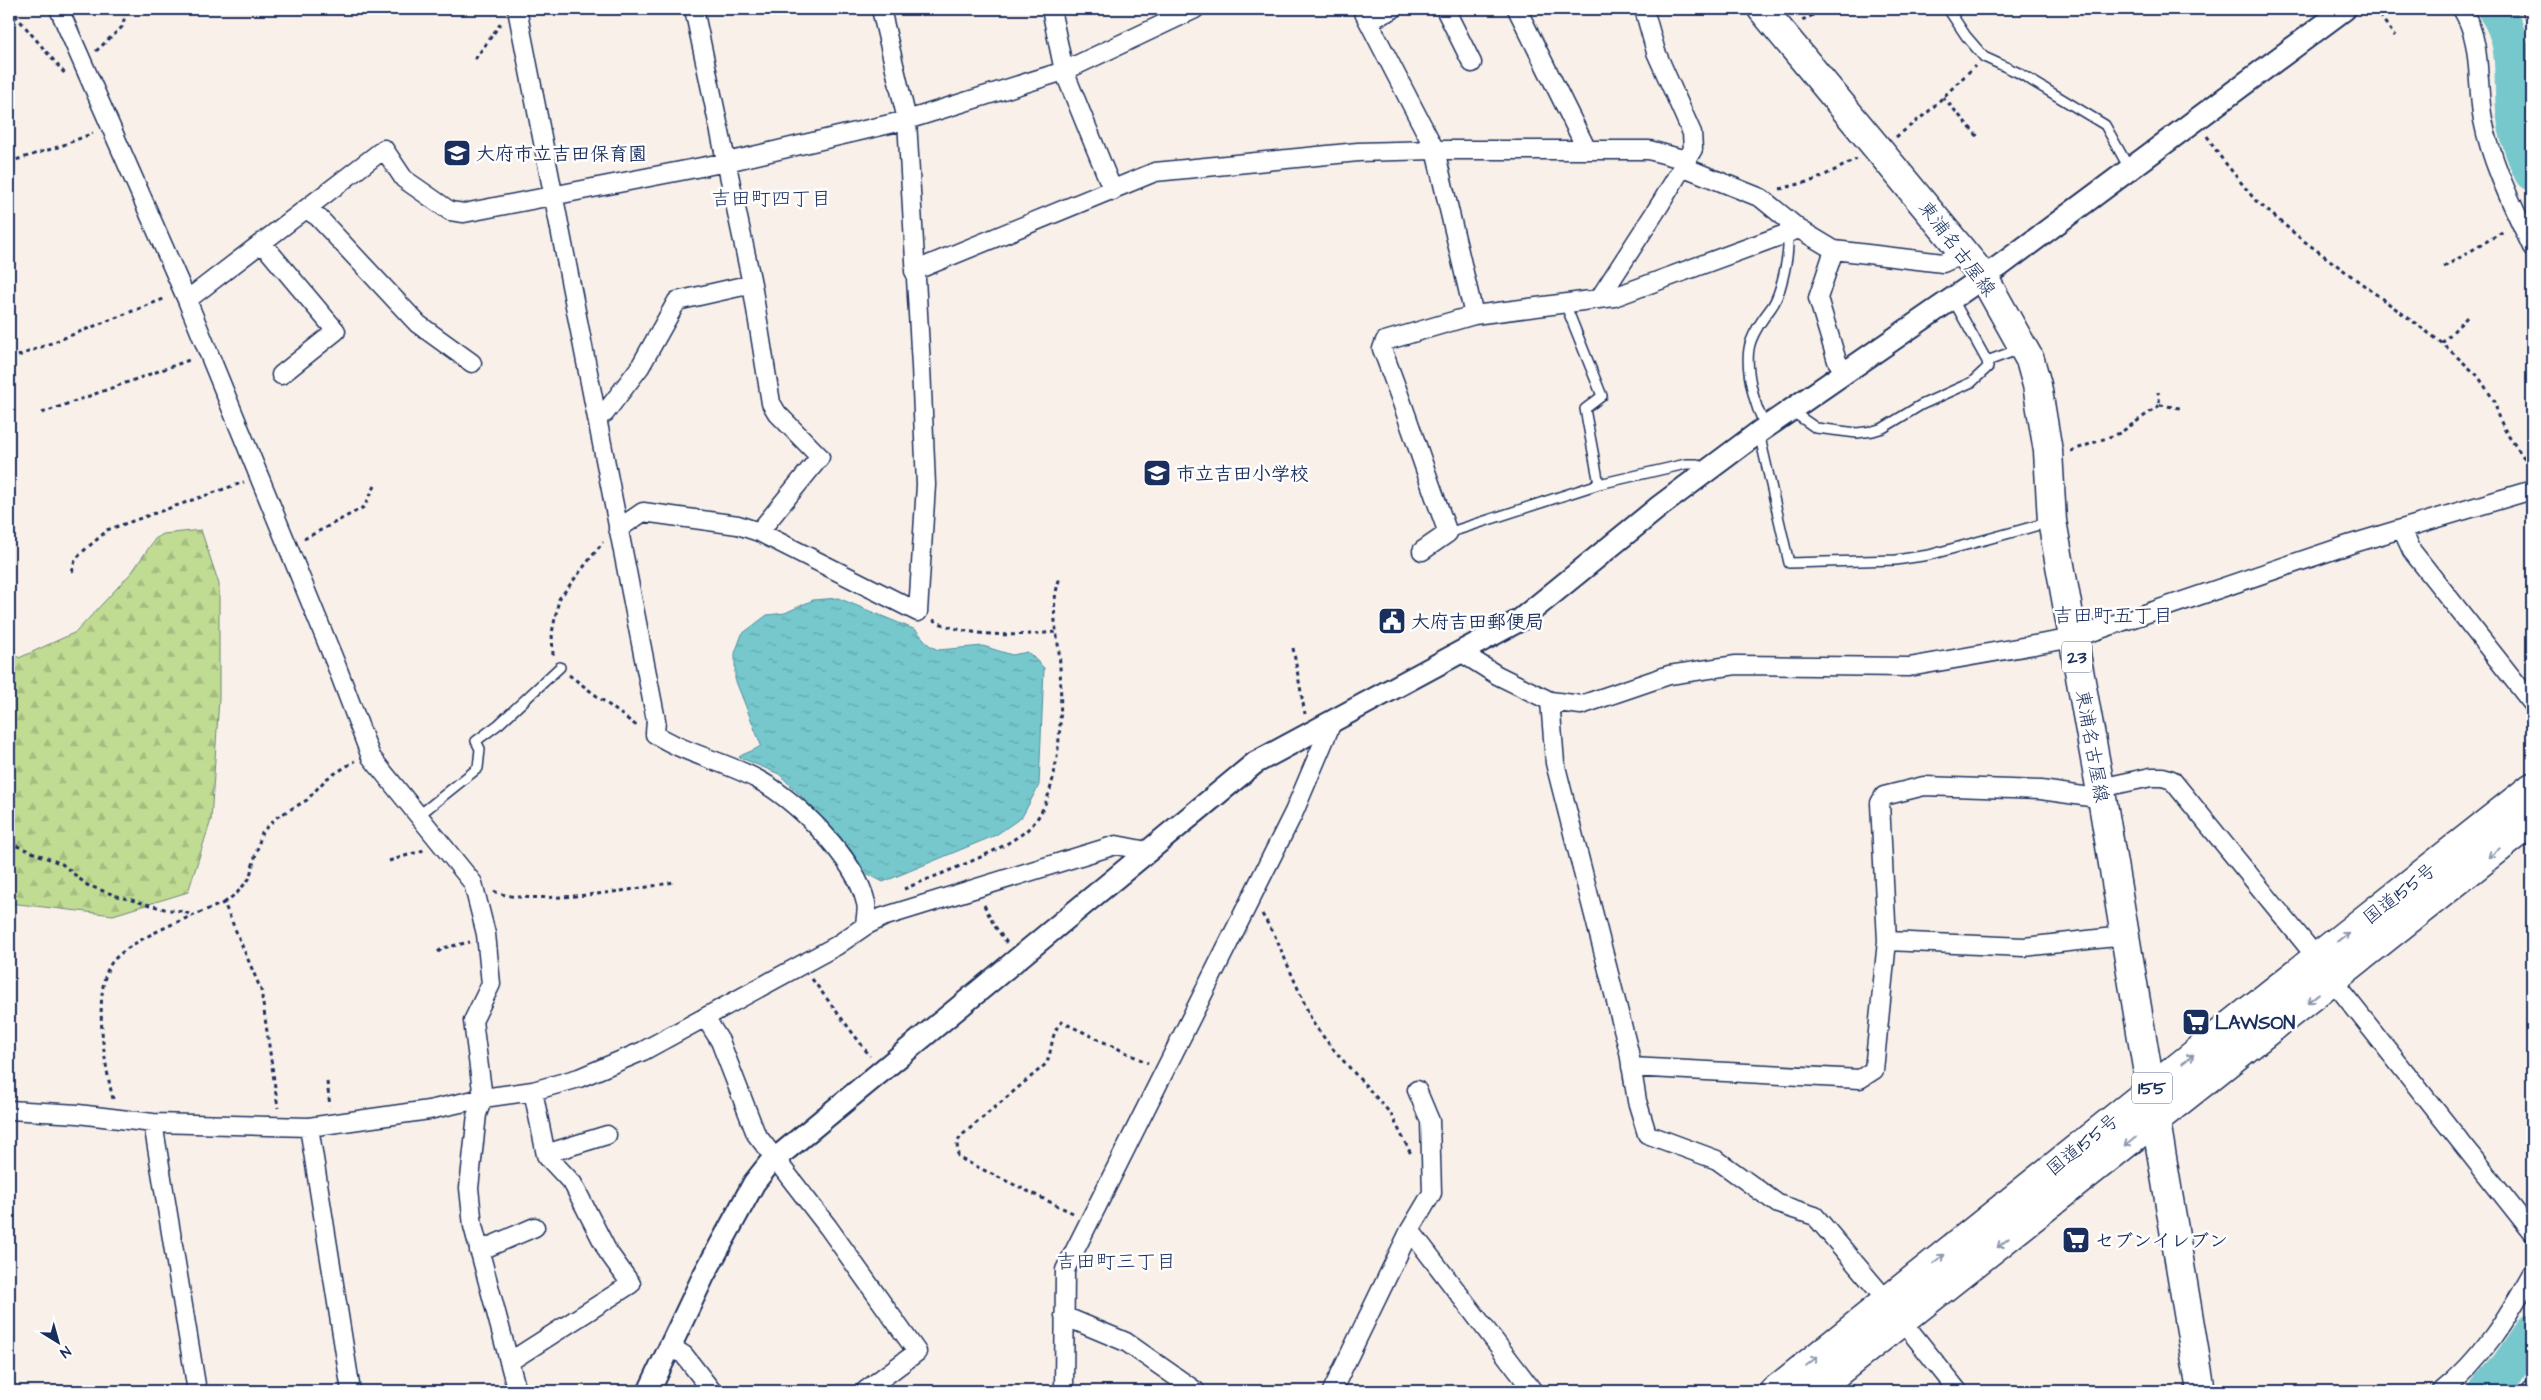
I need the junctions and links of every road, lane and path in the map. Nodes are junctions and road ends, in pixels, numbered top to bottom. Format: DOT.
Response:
graph roads {
  1 [pos="9,9"];
  2 [pos="59,9"];
  3 [pos="128,9"];
  4 [pos="694,9"];
  5 [pos="881,9"];
  6 [pos="1051,9"];
  7 [pos="1195,9"];
  8 [pos="1393,9"];
  9 [pos="1445,9"];
  10 [pos="1517,9"];
  11 [pos="1644,9"];
  12 [pos="1762,9"];
  13 [pos="1948,9"];
  14 [pos="2345,9"];
  15 [pos="2375,9"];
  16 [pos="2462,9"];
  17 [pos="518,10"];
  18 [pos="1366,15"];
  19 [pos="2396,36"];
  20 [pos="1984,57"];
  21 [pos="80,58"];
  22 [pos="475,60"];
  23 [pos="1472,62"];
  24 [pos="1064,71"];
  25 [pos="94,89"];
  26 [pos="1944,97"];
  27 [pos="907,120"];
  28 [pos="2194,120"];
  29 [pos="110,126"];
  30 [pos="1980,139"];
  31 [pos="1878,148"];
  32 [pos="1435,150"];
  33 [pos="1587,150"];
  34 [pos="9,162"];
  35 [pos="727,162"];
  36 [pos="1685,164"];
  37 [pos="2130,168"];
  38 [pos="1113,191"];
  39 [pos="554,197"];
  40 [pos="1761,198"];
  41 [pos="306,209"];
  42 [pos="2520,221"];
  43 [pos="1793,231"];
  44 [pos="262,243"];
  45 [pos="2532,247"];
  46 [pos="1834,250"];
  47 [pos="1965,253"];
  48 [pos="2444,266"];
  49 [pos="914,271"];
  50 [pos="1983,276"];
  51 [pos="752,284"];
  52 [pos="185,296"];
  53 [pos="1952,298"];
  54 [pos="1599,299"];
  55 [pos="1567,304"];
  56 [pos="1474,315"];
  57 [pos="2469,316"];
  58 [pos="2442,343"];
  59 [pos="2024,347"];
  60 [pos="209,353"];
  61 [pos="18,356"];
  62 [pos="1987,361"];
  63 [pos="472,363"];
  64 [pos="1845,372"];
  65 [pos="281,375"];
  66 [pos="2158,392"];
  67 [pos="2160,405"];
  68 [pos="2180,408"];
  69 [pos="1790,410"];
  70 [pos="42,413"];
  71 [pos="598,416"];
  72 [pos="1762,429"];
  73 [pos="2048,459"];
  74 [pos="2532,469"];
  75 [pos="1705,472"];
  76 [pos="260,477"];
  77 [pos="1599,484"];
  78 [pos="374,486"];
  79 [pos="2532,490"];
  80 [pos="2052,521"];
  81 [pos="618,528"];
  82 [pos="2402,529"];
  83 [pos="759,532"];
  84 [pos="1448,533"];
  85 [pos="288,548"];
  86 [pos="1422,551"];
  87 [pos="73,572"];
  88 [pos="1060,577"];
  89 [pos="918,612"];
  90 [pos="1056,632"];
  91 [pos="2074,638"];
  92 [pos="1293,648"];
  93 [pos="1462,653"];
  94 [pos="560,667"];
  95 [pos="1550,701"];
  96 [pos="2532,703"];
  97 [pos="1333,720"];
  98 [pos="1312,732"];
  99 [pos="655,734"];
  100 [pos="370,753"];
  101 [pos="2532,787"];
  102 [pos="2101,792"];
  103 [pos="418,816"];
  104 [pos="2532,822"];
  105 [pos="9,843"];
  106 [pos="440,843"];
  107 [pos="1147,850"];
  108 [pos="389,861"];
  109 [pos="473,882"];
  110 [pos="674,882"];
  111 [pos="978,888"];
  112 [pos="900,891"];
  113 [pos="1251,897"];
  114 [pos="224,903"];
  115 [pos="192,915"];
  116 [pos="865,926"];
  117 [pos="2124,936"];
  118 [pos="487,940"];
  119 [pos="1887,941"];
  120 [pos="438,952"];
  121 [pos="1018,957"];
  122 [pos="2316,958"];
  123 [pos="803,964"];
  124 [pos="2334,982"];
  125 [pos="706,1017"];
  126 [pos="1631,1067"];
  127 [pos="881,1070"];
  128 [pos="1164,1071"];
  129 [pos="327,1082"];
  130 [pos="1417,1090"];
  131 [pos="2150,1090"];
  132 [pos="533,1091"];
  133 [pos="483,1098"];
  134 [pos="9,1110"];
  135 [pos="117,1118"];
  136 [pos="2155,1121"];
  137 [pos="153,1123"];
  138 [pos="332,1123"];
  139 [pos="281,1126"];
  140 [pos="309,1126"];
  141 [pos="607,1135"];
  142 [pos="548,1158"];
  143 [pos="776,1158"];
  144 [pos="1413,1158"];
  145 [pos="1090,1221"];
  146 [pos="535,1227"];
  147 [pos="1410,1230"];
  148 [pos="2532,1232"];
  149 [pos="479,1251"];
  150 [pos="2532,1273"];
  151 [pos="1887,1301"];
  152 [pos="1064,1316"];
  153 [pos="1903,1322"];
  154 [pos="670,1346"];
  155 [pos="509,1362"];
  156 [pos="2532,1388"];
  157 [pos="9,1389"];
  158 [pos="24,1391"];
  159 [pos="197,1391"];
  160 [pos="351,1391"];
  161 [pos="517,1391"];
  162 [pos="649,1391"];
  163 [pos="712,1391"];
  164 [pos="865,1391"];
  165 [pos="1064,1391"];
  166 [pos="1196,1391"];
  167 [pos="1332,1391"];
  168 [pos="1533,1391"];
  169 [pos="1774,1391"];
  170 [pos="1814,1391"];
  171 [pos="1958,1391"];
  172 [pos="2201,1391"];
  173 [pos="2442,1391"];
  174 [pos="2529,1391"];
  1 -- 25 [label="path"];
  2 -- 21 [label="street"];
  3 -- 21 [label="path"];
  4 -- 35 [label="street"];
  5 -- 27 [label="street"];
  6 -- 24 [label="street"];
  7 -- 24 [label="street"];
  8 -- 18 [label="street"];
  9 -- 23 [label="street"];
  10 -- 33 [label="street"];
  11 -- 36 [label="street"];
  12 -- 31 [label="main road, 東浦名古屋線 / 23"];
  13 -- 20 [label="lane"];
  14 -- 28 [label="street"];
  15 -- 19 [label="path"];
  16 -- 42 [label="street"];
  17 -- 22 [label="path"];
  17 -- 39 [label="street"];
  18 -- 32 [label="street"];
  20 -- 26 [label="path"];
  20 -- 37 [label="lane"];
  21 -- 25 [label="street"];
  24 -- 27 [label="street"];
  24 -- 38 [label="street"];
  25 -- 29 [label="street"];
  26 -- 30 [label="path"];
  26 -- 31 [label="path"];
  27 -- 35 [label="street"];
  27 -- 49 [label="street"];
  28 -- 37 [label="street"];
  28 -- 58 [label="path"];
  29 -- 34 [label="path"];
  29 -- 52 [label="street"];
  31 -- 40 [label="path"];
  31 -- 47 [label="main road, 東浦名古屋線 / 23"];
  32 -- 33 [label="street"];
  32 -- 38 [label="street"];
  32 -- 56 [label="street"];
  33 -- 36 [label="street"];
  35 -- 39 [label="street"];
  35 -- 51 [label="street"];
  36 -- 40 [label="street"];
  36 -- 54 [label="street"];
  37 -- 50 [label="street"];
  38 -- 49 [label="street"];
  39 -- 41 [label="street"];
  39 -- 71 [label="street"];
  40 -- 43 [label="street"];
  41 -- 44 [label="street"];
  41 -- 63 [label="street"];
  42 -- 45 [label="street"];
  42 -- 48 [label="path"];
  43 -- 46 [label="street"];
  43 -- 54 [label="street"];
  43 -- 72 [label="lane"];
  44 -- 52 [label="street"];
  44 -- 65 [label="street"];
  46 -- 47 [label="street"];
  46 -- 64 [label="street"];
  47 -- 50 [label="main road, 東浦名古屋線 / 23"];
  49 -- 89 [label="street"];
  50 -- 53 [label="street"];
  50 -- 59 [label="main road, 東浦名古屋線 / 23"];
  51 -- 71 [label="street"];
  51 -- 83 [label="street"];
  52 -- 60 [label="street"];
  52 -- 61 [label="path"];
  53 -- 62 [label="lane"];
  53 -- 64 [label="street"];
  54 -- 55 [label="street"];
  55 -- 56 [label="street"];
  55 -- 77 [label="lane"];
  56 -- 84 [label="street"];
  57 -- 58 [label="path"];
  58 -- 74 [label="path"];
  59 -- 62 [label="lane"];
  59 -- 73 [label="main road, 東浦名古屋線 / 23"];
  60 -- 70 [label="path"];
  60 -- 76 [label="street"];
  62 -- 69 [label="lane"];
  64 -- 69 [label="street"];
  66 -- 67 [label="path"];
  67 -- 68 [label="path"];
  67 -- 73 [label="path"];
  69 -- 72 [label="street"];
  71 -- 81 [label="street"];
  72 -- 75 [label="street"];
  72 -- 80 [label="lane"];
  73 -- 80 [label="main road, 東浦名古屋線 / 23"];
  75 -- 77 [label="lane"];
  75 -- 93 [label="street"];
  76 -- 85 [label="street"];
  76 -- 87 [label="path"];
  77 -- 84 [label="lane"];
  78 -- 85 [label="path"];
  79 -- 82 [label="street"];
  80 -- 91 [label="main road, 東浦名古屋線 / 23"];
  81 -- 83 [label="street"];
  81 -- 94 [label="path"];
  81 -- 99 [label="street"];
  82 -- 91 [label="street"];
  82 -- 96 [label="street"];
  83 -- 89 [label="street"];
  84 -- 86 [label="street"];
  85 -- 100 [label="street"];
  88 -- 90 [label="path"];
  89 -- 90 [label="path"];
  90 -- 112 [label="path"];
  91 -- 95 [label="street"];
  91 -- 102 [label="main road, 東浦名古屋線 / 23"];
  92 -- 98 [label="path"];
  93 -- 95 [label="street"];
  93 -- 97 [label="street"];
  94 -- 99 [label="path"];
  94 -- 103 [label="lane"];
  95 -- 126 [label="street"];
  97 -- 98 [label="street"];
  97 -- 113 [label="street"];
  98 -- 107 [label="street"];
  99 -- 116 [label="street"];
  100 -- 103 [label="street"];
  100 -- 114 [label="path"];
  122 -- 101 [label="main road, 国道155号 / 155, one-way"];
  102 -- 117 [label="main road, 東浦名古屋線 / 23"];
  102 -- 119 [label="street"];
  102 -- 122 [label="street"];
  103 -- 106 [label="street"];
  104 -- 124 [label="main road, 国道155号 / 155, one-way"];
  105 -- 115 [label="path"];
  106 -- 108 [label="path"];
  106 -- 109 [label="street"];
  107 -- 111 [label="street"];
  107 -- 121 [label="street"];
  109 -- 110 [label="path"];
  109 -- 118 [label="street"];
  111 -- 116 [label="street"];
  111 -- 121 [label="path"];
  113 -- 128 [label="street"];
  113 -- 144 [label="path"];
  114 -- 115 [label="path"];
  114 -- 139 [label="path"];
  115 -- 135 [label="path"];
  116 -- 123 [label="street"];
  117 -- 119 [label="street"];
  117 -- 131 [label="main road, 東浦名古屋線 / 23"];
  118 -- 120 [label="path"];
  118 -- 133 [label="street"];
  119 -- 126 [label="street"];
  121 -- 127 [label="street"];
  131 -- 122 [label="main road, 国道155号 / 155, one-way"];
  123 -- 125 [label="street"];
  123 -- 127 [label="path"];
  124 -- 136 [label="main road, 国道155号 / 155, one-way"];
  124 -- 148 [label="street"];
  125 -- 132 [label="street"];
  125 -- 143 [label="street"];
  126 -- 151 [label="street"];
  127 -- 143 [label="street"];
  128 -- 145 [label="street"];
  128 -- 145 [label="path"];
  129 -- 138 [label="path"];
  130 -- 147 [label="street"];
  131 -- 136 [label="main road, 東浦名古屋線 / 23"];
  151 -- 131 [label="main road, 国道155号 / 155, one-way"];
  132 -- 133 [label="street"];
  132 -- 142 [label="street"];
  133 -- 138 [label="street"];
  133 -- 149 [label="street"];
  134 -- 135 [label="street"];
  135 -- 137 [label="street"];
  136 -- 153 [label="main road, 国道155号 / 155, one-way"];
  136 -- 172 [label="main road, 東浦名古屋線 / 23"];
  137 -- 139 [label="street"];
  137 -- 159 [label="street"];
  138 -- 140 [label="street"];
  139 -- 140 [label="street"];
  140 -- 160 [label="street"];
  141 -- 142 [label="street"];
  142 -- 155 [label="street"];
  143 -- 154 [label="street"];
  143 -- 164 [label="street"];
  145 -- 152 [label="street"];
  146 -- 149 [label="street"];
  147 -- 167 [label="street"];
  147 -- 168 [label="street"];
  149 -- 155 [label="street"];
  150 -- 173 [label="street"];
  169 -- 151 [label="main road, 国道155号 / 155, one-way"];
  152 -- 165 [label="street"];
  152 -- 166 [label="street"];
  153 -- 170 [label="main road, 国道155号 / 155"];
  153 -- 171 [label="street"];
  154 -- 162 [label="street"];
  154 -- 163 [label="street"];
  155 -- 161 [label="street"];
  156 -- 174 [label="street"];
  157 -- 158 [label="path"];
}
